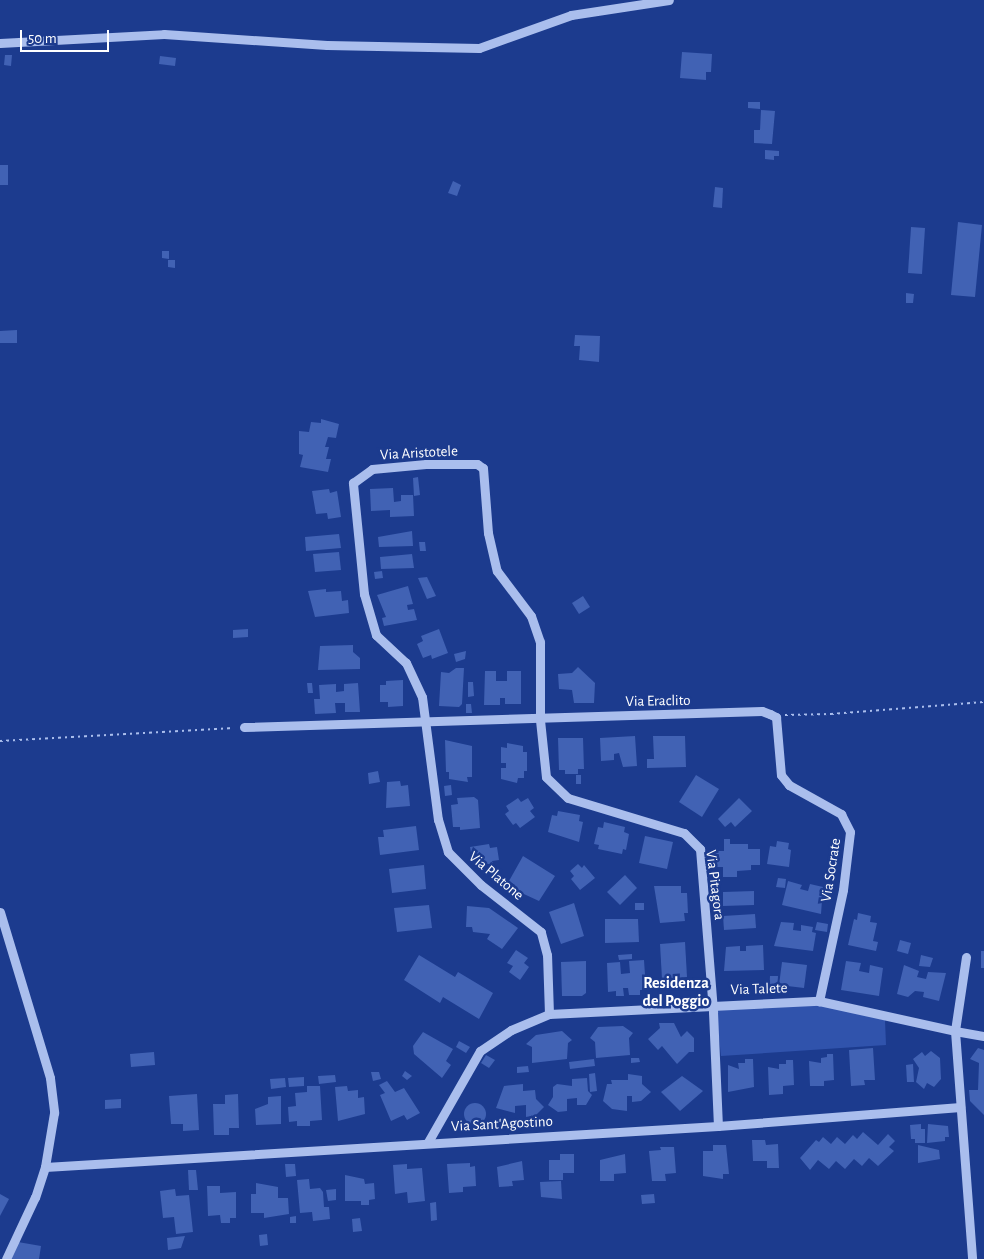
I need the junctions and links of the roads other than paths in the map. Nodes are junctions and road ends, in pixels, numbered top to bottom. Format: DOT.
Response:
graph roads {
  1 [pos="668,0"];
  2 [pos="0,43"];
  3 [pos="776,717"];
  4 [pos="540,720"];
  5 [pos="424,723"];
  6 [pos="244,728"];
  7 [pos="0,912"];
  8 [pos="966,957"];
  9 [pos="819,1001"];
  10 [pos="713,1004"];
  11 [pos="550,1014"];
  12 [pos="955,1031"];
  13 [pos="984,1036"];
  14 [pos="960,1107"];
  15 [pos="718,1126"];
  16 [pos="428,1142"];
  17 [pos="45,1167"];
  18 [pos="6,1259"];
  19 [pos="972,1259"];
  1 -- 2 [label="street"];
  3 -- 4 [label="street, Via Eraclito"];
  3 -- 9 [label="street, Via Socrate"];
  4 -- 5 [label="street, Via Eraclito"];
  4 -- 5 [label="street, Via Aristotele"];
  4 -- 10 [label="street, Via Pitagora"];
  5 -- 6 [label="street, Via Eraclito"];
  5 -- 11 [label="street, Via Platone"];
  7 -- 17 [label="street"];
  8 -- 12 [label="street"];
  9 -- 10 [label="street, Via Talete"];
  9 -- 12 [label="street, Via Talete"];
  10 -- 11 [label="street, Via Talete"];
  10 -- 15 [label="street, Via Pitagora"];
  11 -- 16 [label="street, Via Talete"];
  12 -- 13 [label="street, Via Talete"];
  12 -- 14 [label="street"];
  14 -- 15 [label="street, Via Sant'Agostino"];
  14 -- 19 [label="street"];
  15 -- 16 [label="street, Via Sant'Agostino"];
  16 -- 17 [label="street, Via Sant'Agostino"];
  17 -- 18 [label="street"];
}
